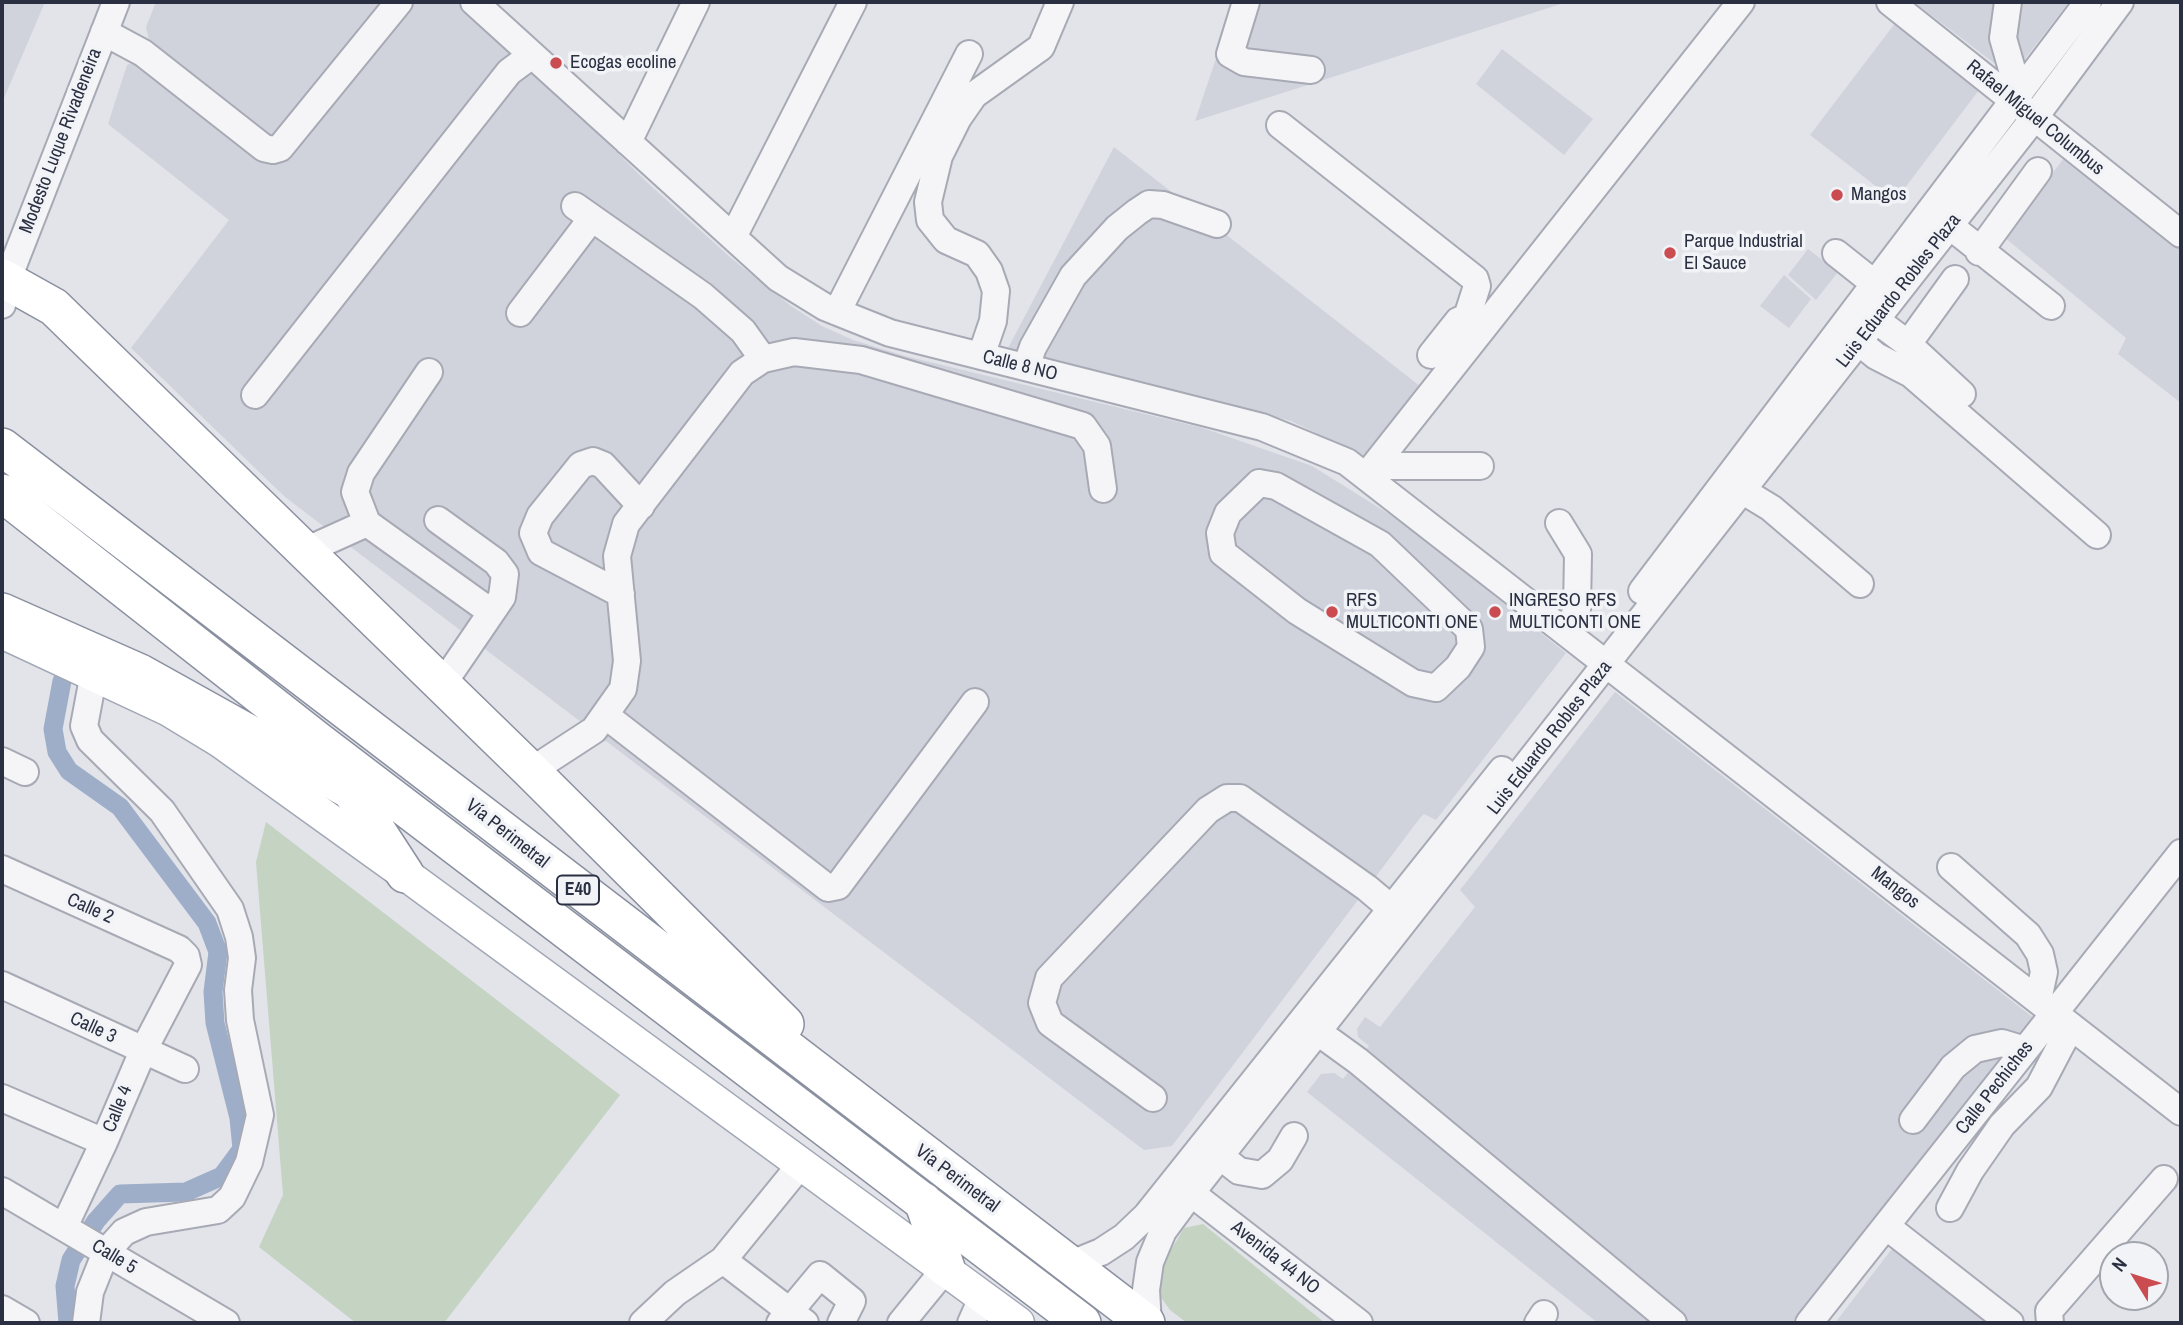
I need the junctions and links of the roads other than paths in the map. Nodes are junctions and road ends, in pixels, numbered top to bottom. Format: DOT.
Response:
graph roads {
  1 [pos="116,2"];
  2 [pos="399,2"];
  3 [pos="474,2"];
  4 [pos="696,2"];
  5 [pos="853,2"];
  6 [pos="1060,2"];
  7 [pos="1246,2"];
  8 [pos="1741,2"];
  9 [pos="1890,2"];
  10 [pos="2008,2"];
  11 [pos="2088,2"];
  12 [pos="2120,2"];
  13 [pos="104,32"];
  14 [pos="969,54"];
  15 [pos="532,55"];
  16 [pos="1311,70"];
  17 [pos="2016,97"];
  18 [pos="2034,118"];
  19 [pos="1280,125"];
  20 [pos="628,142"];
  21 [pos="2038,171"];
  22 [pos="1217,224"];
  23 [pos="1950,226"];
  24 [pos="2181,233"];
  25 [pos="733,237"];
  26 [pos="1979,252"];
  27 [pos="1836,253"];
  28 [pos="1955,279"];
  29 [pos="1875,284"];
  30 [pos="3,288"];
  31 [pos="2051,306"];
  32 [pos="837,312"];
  33 [pos="520,313"];
  34 [pos="1876,320"];
  35 [pos="1475,321"];
  36 [pos="1859,342"];
  37 [pos="1908,344"];
  38 [pos="1431,355"];
  39 [pos="981,356"];
  40 [pos="763,359"];
  41 [pos="1026,368"];
  42 [pos="429,372"];
  43 [pos="1962,394"];
  44 [pos="255,395"];
  45 [pos="7,451"];
  46 [pos="1480,466"];
  47 [pos="1370,471"];
  48 [pos="1103,489"];
  49 [pos="1743,491"];
  50 [pos="2,494"];
  51 [pos="641,506"];
  52 [pos="1411,510"];
  53 [pos="438,520"];
  54 [pos="367,523"];
  55 [pos="1559,523"];
  56 [pos="2096,535"];
  57 [pos="1380,544"];
  58 [pos="305,551"];
  59 [pos="1860,584"];
  60 [pos="621,594"];
  61 [pos="2,612"];
  62 [pos="491,612"];
  63 [pos="2,632"];
  64 [pos="1569,632"];
  65 [pos="1602,658"];
  66 [pos="93,673"];
  67 [pos="442,685"];
  68 [pos="975,702"];
  69 [pos="604,715"];
  70 [pos="318,741"];
  71 [pos="531,771"];
  72 [pos="351,791"];
  73 [pos="467,852"];
  74 [pos="2181,853"];
  75 [pos="1951,867"];
  76 [pos="2,869"];
  77 [pos="405,874"];
  78 [pos="1399,915"];
  79 [pos="179,949"];
  80 [pos="2,985"];
  81 [pos="2054,1013"];
  82 [pos="1318,1032"];
  83 [pos="2025,1050"];
  84 [pos="143,1051"];
  85 [pos="185,1069"];
  86 [pos="2,1098"];
  87 [pos="1153,1098"];
  88 [pos="2181,1112"];
  89 [pos="1913,1120"];
  90 [pos="893,1131"];
  91 [pos="1294,1136"];
  92 [pos="104,1142"];
  93 [pos="1220,1156"];
  94 [pos="802,1163"];
  95 [pos="2164,1179"];
  96 [pos="2,1191"];
  97 [pos="1191,1193"];
  98 [pos="923,1201"];
  99 [pos="1950,1208"];
  100 [pos="1886,1226"];
  101 [pos="69,1229"];
  102 [pos="103,1250"];
  103 [pos="723,1260"];
  104 [pos="1069,1265"];
  105 [pos="946,1268"];
  106 [pos="2,1309"];
  107 [pos="977,1310"];
  108 [pos="791,1319"];
  109 [pos="26,1323"];
  110 [pos="86,1323"];
  111 [pos="226,1323"];
  112 [pos="643,1323"];
  113 [pos="841,1323"];
  114 [pos="901,1323"];
  115 [pos="1018,1323"];
  116 [pos="1082,1323"];
  117 [pos="1147,1323"];
  118 [pos="1359,1323"];
  119 [pos="1673,1323"];
  120 [pos="1809,1323"];
  121 [pos="2010,1323"];
  122 [pos="2050,1323"];
  1 -- 13 [label="street, Modesto Luque Rivadeneira"];
  2 -- 13 [label="street"];
  3 -- 15 [label="street, Calle 8 NO"];
  4 -- 20 [label="street"];
  5 -- 25 [label="street"];
  6 -- 39 [label="street"];
  7 -- 16 [label="street"];
  8 -- 35 [label="street"];
  9 -- 17 [label="street, Rafael Miguel Columbus"];
  10 -- 17 [label="street"];
  11 -- 17 [label="street, Luis Eduardo Robles Plaza"];
  12 -- 18 [label="street, Luis Eduardo Robles Plaza"];
  13 -- 30 [label="street, Modesto Luque Rivadeneira"];
  14 -- 32 [label="street"];
  15 -- 20 [label="street, Calle 8 NO"];
  15 -- 44 [label="street"];
  17 -- 18 [label="street, Rafael Miguel Columbus"];
  17 -- 29 [label="street, Luis Eduardo Robles Plaza"];
  18 -- 23 [label="street, Luis Eduardo Robles Plaza"];
  18 -- 24 [label="street, Rafael Miguel Columbus"];
  19 -- 35 [label="street"];
  20 -- 25 [label="street, Calle 8 NO"];
  21 -- 26 [label="street"];
  22 -- 41 [label="street"];
  23 -- 26 [label="street"];
  23 -- 34 [label="street, Luis Eduardo Robles Plaza"];
  25 -- 32 [label="street, Calle 8 NO"];
  26 -- 31 [label="street"];
  27 -- 29 [label="street"];
  28 -- 37 [label="street"];
  29 -- 65 [label="street, Luis Eduardo Robles Plaza"];
  30 -- 58 [label="highway"];
  32 -- 39 [label="street, Calle 8 NO"];
  33 -- 40 [label="street"];
  34 -- 36 [label="street, Luis Eduardo Robles Plaza"];
  34 -- 37 [label="street"];
  35 -- 38 [label="street"];
  35 -- 47 [label="street"];
  36 -- 49 [label="street, Luis Eduardo Robles Plaza"];
  36 -- 56 [label="street"];
  37 -- 43 [label="street"];
  39 -- 41 [label="street, Calle 8 NO"];
  40 -- 48 [label="street"];
  40 -- 51 [label="street"];
  41 -- 47 [label="street, Calle 8 NO"];
  42 -- 54 [label="street"];
  45 -- 90 [label="highway, Vía Perimetral / E40"];
  46 -- 47 [label="street"];
  47 -- 52 [label="street, Calle 8 NO"];
  49 -- 59 [label="street"];
  49 -- 65 [label="street, Luis Eduardo Robles Plaza"];
  50 -- 70 [label="highway, Vía Perimetral / E40"];
  51 -- 60 [label="street"];
  51 -- 60 [label="street"];
  52 -- 57 [label="street"];
  52 -- 64 [label="street, Calle 8 NO"];
  53 -- 62 [label="street"];
  54 -- 58 [label="street"];
  54 -- 62 [label="street"];
  55 -- 64 [label="street"];
  57 -- 57 [label="street"];
  58 -- 67 [label="highway"];
  60 -- 69 [label="street"];
  61 -- 72 [label="highway"];
  62 -- 67 [label="street"];
  63 -- 66 [label="main road"];
  64 -- 65 [label="street, Calle 8 NO"];
  65 -- 78 [label="street, Luis Eduardo Robles Plaza"];
  65 -- 81 [label="street, Mangos"];
  66 -- 77 [label="main road"];
  66 -- 102 [label="street"];
  67 -- 71 [label="highway"];
  68 -- 69 [label="street"];
  69 -- 71 [label="street"];
  70 -- 72 [label="highway"];
  70 -- 73 [label="highway, Vía Perimetral / E40"];
  71 -- 90 [label="highway"];
  72 -- 73 [label="highway"];
  72 -- 77 [label="highway"];
  73 -- 98 [label="highway, Vía Perimetral / E40"];
  74 -- 81 [label="street, Calle Pechiches"];
  75 -- 81 [label="street"];
  76 -- 79 [label="street, Calle 2"];
  77 -- 94 [label="main road"];
  78 -- 82 [label="street, Luis Eduardo Robles Plaza"];
  78 -- 87 [label="street"];
  78 -- 104 [label="street, Luis Eduardo Robles Plaza"];
  79 -- 84 [label="street, Calle 4"];
  80 -- 84 [label="street, Calle 3"];
  81 -- 83 [label="street, Calle Pechiches"];
  81 -- 88 [label="street, Mangos"];
  81 -- 99 [label="street"];
  82 -- 93 [label="street, Luis Eduardo Robles Plaza"];
  82 -- 119 [label="street"];
  83 -- 89 [label="street"];
  83 -- 100 [label="street, Calle Pechiches"];
  84 -- 85 [label="street, Calle 3"];
  84 -- 92 [label="street, Calle 4"];
  86 -- 92 [label="street, Calle 4"];
  90 -- 104 [label="highway, Vía Perimetral / E40"];
  91 -- 93 [label="street"];
  92 -- 101 [label="street"];
  93 -- 97 [label="street, Luis Eduardo Robles Plaza"];
  94 -- 103 [label="street"];
  94 -- 105 [label="main road"];
  95 -- 122 [label="street"];
  96 -- 101 [label="street, Calle 5"];
  97 -- 117 [label="street, Luis Eduardo Robles Plaza"];
  97 -- 118 [label="street, Avenida 44 NO"];
  98 -- 105 [label="highway"];
  98 -- 116 [label="highway, Vía Perimetral / E40"];
  100 -- 120 [label="street, Calle Pechiches"];
  100 -- 121 [label="street"];
  101 -- 102 [label="street, Calle 5"];
  102 -- 110 [label="street"];
  102 -- 111 [label="street, Calle 5"];
  103 -- 108 [label="street"];
  103 -- 112 [label="street"];
  104 -- 117 [label="highway, Vía Perimetral / E40"];
  105 -- 107 [label="main road"];
  105 -- 114 [label="street"];
  106 -- 109 [label="street"];
  107 -- 115 [label="main road"];
  108 -- 113 [label="street"];
}
